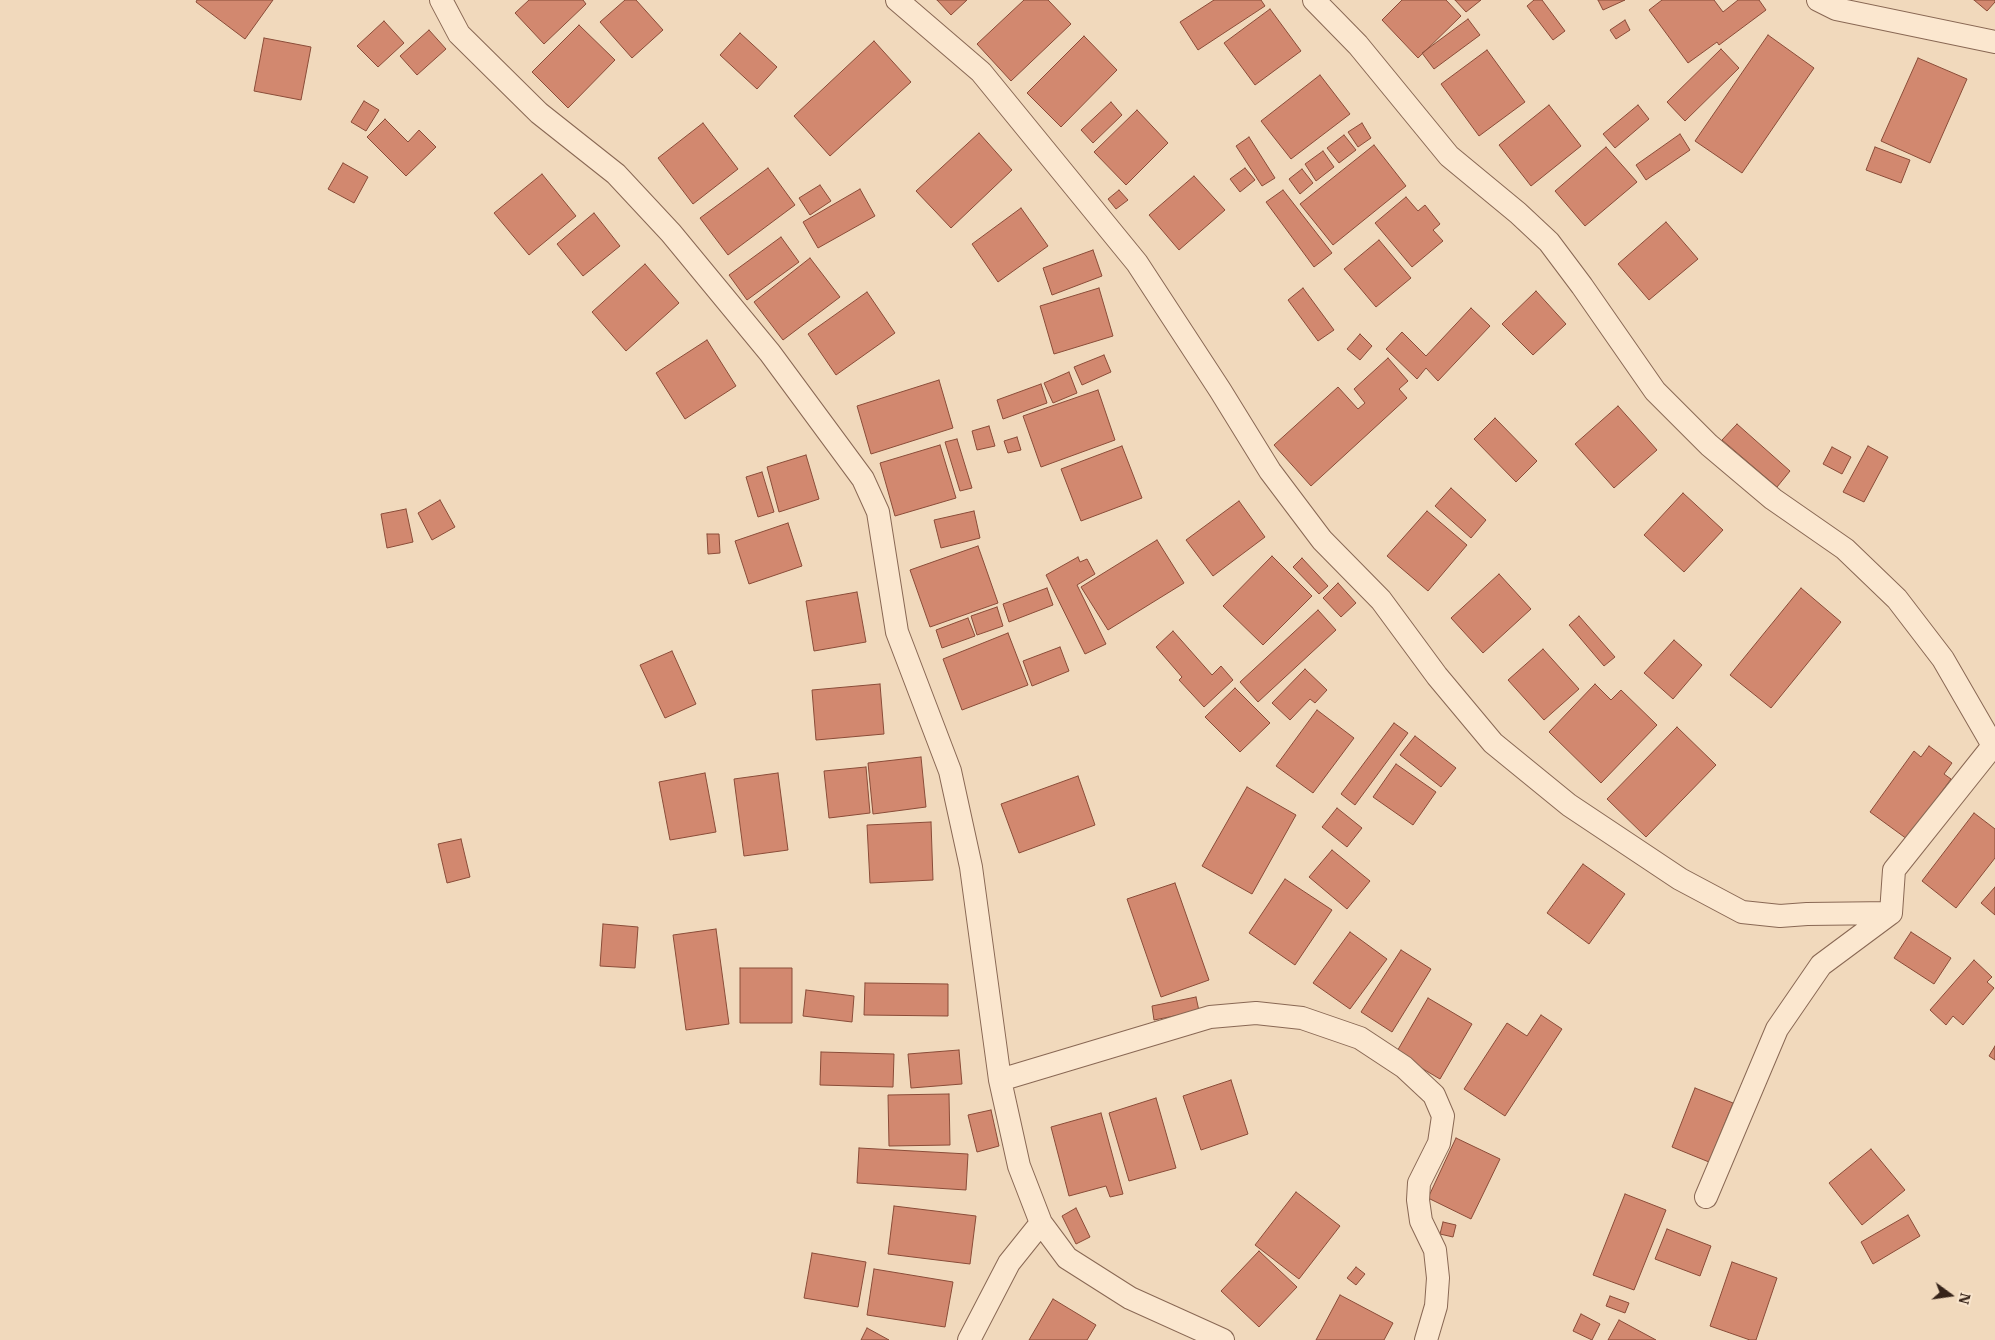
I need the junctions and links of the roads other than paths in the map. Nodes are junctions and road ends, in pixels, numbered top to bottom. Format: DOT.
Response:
graph roads {
  1 [pos="441,0"];
  2 [pos="896,0"];
  3 [pos="1314,0"];
  4 [pos="1818,0"];
  5 [pos="1995,42"];
  6 [pos="1994,748"];
  7 [pos="1891,913"];
  8 [pos="1000,1080"];
  9 [pos="1706,1197"];
  10 [pos="1042,1223"];
  11 [pos="969,1340"];
  12 [pos="1223,1340"];
  13 [pos="1426,1340"];
  1 -- 8 [label="street"];
  2 -- 7 [label="street"];
  3 -- 6 [label="street"];
  4 -- 5 [label="street"];
  6 -- 7 [label="street"];
  7 -- 9 [label="street"];
  8 -- 10 [label="street"];
  8 -- 13 [label="street"];
  10 -- 11 [label="street"];
  10 -- 12 [label="street"];
}
